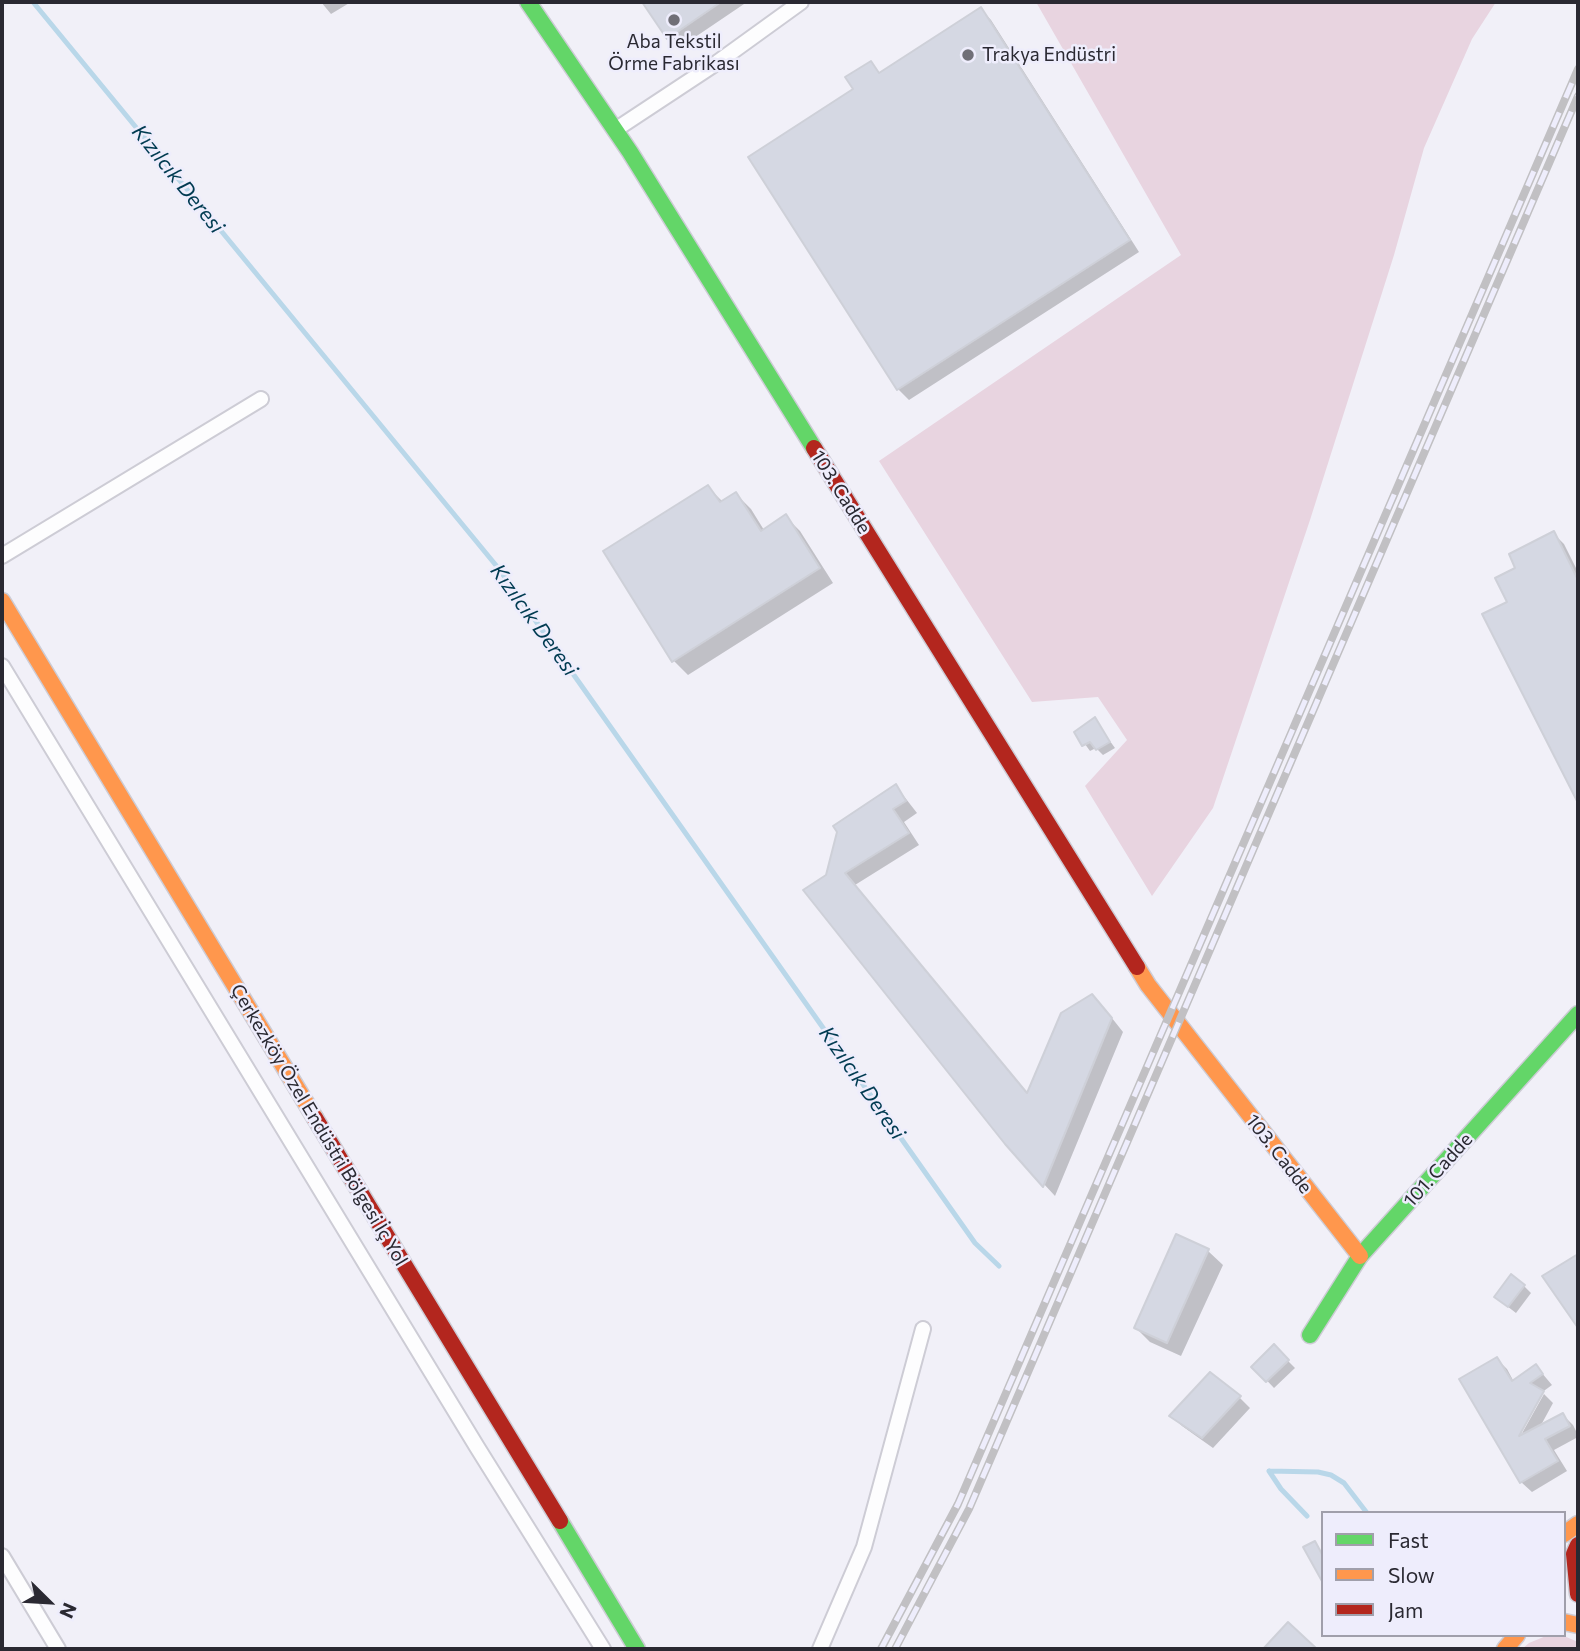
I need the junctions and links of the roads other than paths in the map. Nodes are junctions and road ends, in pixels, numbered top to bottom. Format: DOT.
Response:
graph roads {
  1 [pos="528,2"];
  2 [pos="801,2"];
  3 [pos="615,130"];
  4 [pos="261,399"];
  5 [pos="2,556"];
  6 [pos="2,601"];
  7 [pos="2,666"];
  8 [pos="1578,1014"];
  9 [pos="1360,1256"];
  10 [pos="923,1329"];
  11 [pos="1310,1335"];
  12 [pos="1578,1545"];
  13 [pos="2,1556"];
  14 [pos="1566,1573"];
  15 [pos="1577,1591"];
  16 [pos="58,1649"];
  17 [pos="603,1649"];
  18 [pos="638,1649"];
  19 [pos="820,1649"];
  1 -- 3 [label="street, 103. Cadde"];
  2 -- 3 [label="street"];
  3 -- 9 [label="street, 103. Cadde"];
  4 -- 5 [label="street"];
  6 -- 18 [label="street, Çerkezköy Özel Endüstri Bölgesi İç Yol"];
  7 -- 17 [label="street, Çerkezköy Özel Endüstri Bölgesi İç Yol"];
  8 -- 9 [label="street, 101. Cadde"];
  9 -- 11 [label="street, 101. Cadde"];
  10 -- 19 [label="street"];
  12 -- 15 [label="street"];
  13 -- 16 [label="street"];
  14 -- 15 [label="street"];
}
